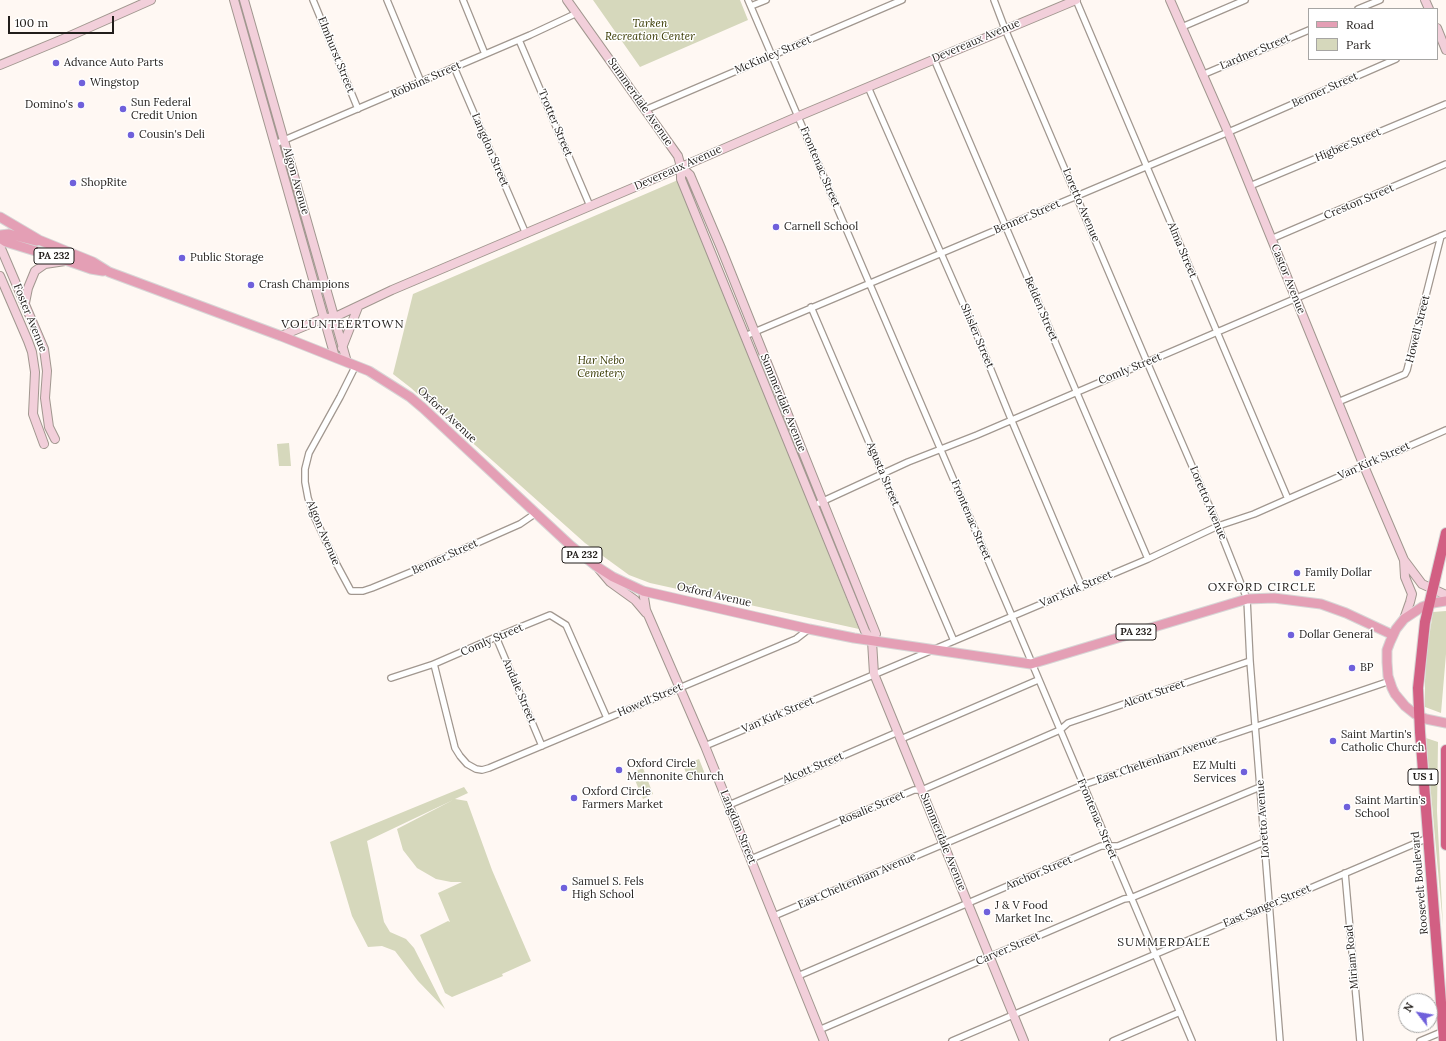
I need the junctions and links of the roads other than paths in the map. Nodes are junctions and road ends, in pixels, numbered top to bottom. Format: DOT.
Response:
graph roads {
  1 [pos="151,0"];
  2 [pos="234,0"];
  3 [pos="244,0"];
  4 [pos="313,0"];
  5 [pos="387,0"];
  6 [pos="463,0"];
  7 [pos="567,0"];
  8 [pos="748,0"];
  9 [pos="766,0"];
  10 [pos="902,0"];
  11 [pos="994,0"];
  12 [pos="1076,0"];
  13 [pos="1170,0"];
  14 [pos="1245,0"];
  15 [pos="1380,0"];
  16 [pos="751,6"];
  17 [pos="1360,8"];
  18 [pos="576,14"];
  19 [pos="1182,27"];
  20 [pos="1005,29"];
  21 [pos="1308,30"];
  22 [pos="519,40"];
  23 [pos="1441,40"];
  24 [pos="1446,50"];
  25 [pos="485,54"];
  26 [pos="772,55"];
  27 [pos="934,59"];
  28 [pos="1394,60"];
  29 [pos="0,65"];
  30 [pos="454,67"];
  31 [pos="1202,75"];
  32 [pos="421,82"];
  33 [pos="868,87"];
  34 [pos="1446,104"];
  35 [pos="358,109"];
  36 [pos="645,110"];
  37 [pos="799,116"];
  38 [pos="1228,132"];
  39 [pos="285,140"];
  40 [pos="275,144"];
  41 [pos="1446,164"];
  42 [pos="1147,166"];
  43 [pos="682,167"];
  44 [pos="1250,186"];
  45 [pos="1077,196"];
  46 [pos="590,206"];
  47 [pos="0,217"];
  48 [pos="1006,226"];
  49 [pos="526,234"];
  50 [pos="0,236"];
  51 [pos="1444,236"];
  52 [pos="1271,239"];
  53 [pos="0,246"];
  54 [pos="58,248"];
  55 [pos="941,253"];
  56 [pos="68,261"];
  57 [pos="109,272"];
  58 [pos="0,276"];
  59 [pos="869,283"];
  60 [pos="1296,298"];
  61 [pos="25,304"];
  62 [pos="358,307"];
  63 [pos="811,307"];
  64 [pos="335,317"];
  65 [pos="324,318"];
  66 [pos="754,332"];
  67 [pos="1217,333"];
  68 [pos="282,336"];
  69 [pos="745,336"];
  70 [pos="342,348"];
  71 [pos="335,357"];
  72 [pos="1147,362"];
  73 [pos="351,363"];
  74 [pos="1077,391"];
  75 [pos="1338,402"];
  76 [pos="1011,420"];
  77 [pos="1446,430"];
  78 [pos="55,439"];
  79 [pos="44,444"];
  80 [pos="940,450"];
  81 [pos="1364,466"];
  82 [pos="883,474"];
  83 [pos="1288,500"];
  84 [pos="823,501"];
  85 [pos="814,505"];
  86 [pos="536,513"];
  87 [pos="1218,526"];
  88 [pos="1446,533"];
  89 [pos="1148,559"];
  90 [pos="1404,560"];
  91 [pos="596,566"];
  92 [pos="1082,586"];
  93 [pos="1432,589"];
  94 [pos="351,591"];
  95 [pos="643,591"];
  96 [pos="1446,595"];
  97 [pos="1247,599"];
  98 [pos="1446,601"];
  99 [pos="1428,604"];
  100 [pos="649,616"];
  101 [pos="1012,616"];
  102 [pos="1404,619"];
  103 [pos="809,629"];
  104 [pos="1393,635"];
  105 [pos="496,637"];
  106 [pos="872,641"];
  107 [pos="954,641"];
  108 [pos="930,650"];
  109 [pos="1250,661"];
  110 [pos="434,664"];
  111 [pos="1031,664"];
  112 [pos="874,674"];
  113 [pos="391,678"];
  114 [pos="1038,680"];
  115 [pos="1390,681"];
  116 [pos="680,687"];
  117 [pos="1419,716"];
  118 [pos="608,718"];
  119 [pos="1443,723"];
  120 [pos="1256,726"];
  121 [pos="1060,730"];
  122 [pos="899,736"];
  123 [pos="542,746"];
  124 [pos="705,746"];
  125 [pos="1446,750"];
  126 [pos="1083,785"];
  127 [pos="1260,787"];
  128 [pos="922,790"];
  129 [pos="729,805"];
  130 [pos="1428,838"];
  131 [pos="1264,842"];
  132 [pos="945,844"];
  133 [pos="1446,845"];
  134 [pos="1109,846"];
  135 [pos="751,859"];
  136 [pos="1345,873"];
  137 [pos="1131,898"];
  138 [pos="968,904"];
  139 [pos="1269,905"];
  140 [pos="774,916"];
  141 [pos="1155,954"];
  142 [pos="990,957"];
  143 [pos="798,976"];
  144 [pos="1180,1012"];
  145 [pos="1014,1014"];
  146 [pos="819,1030"];
  147 [pos="1445,1034"];
  148 [pos="824,1041"];
  149 [pos="952,1041"];
  150 [pos="1024,1041"];
  151 [pos="1112,1041"];
  152 [pos="1192,1041"];
  153 [pos="1280,1041"];
  154 [pos="1360,1041"];
  155 [pos="1420,1041"];
  1 -- 29 [label="street"];
  2 -- 40 [label="street, Algon Avenue"];
  3 -- 39 [label="street, Algon Avenue"];
  4 -- 35 [label="street, Elmhurst Street"];
  5 -- 32 [label="street"];
  6 -- 25 [label="street"];
  7 -- 18 [label="street, Summerdale Avenue"];
  8 -- 16 [label="street, Frontenac Street"];
  9 -- 16 [label="street"];
  10 -- 26 [label="street, McKinley Street"];
  11 -- 20 [label="street, Loretto Avenue"];
  12 -- 20 [label="street, Devereaux Avenue"];
  12 -- 42 [label="street, Alma Street"];
  13 -- 19 [label="street, Castor Avenue"];
  14 -- 19 [label="street"];
  15 -- 17 [label="street"];
  16 -- 26 [label="street, Frontenac Street"];
  18 -- 22 [label="street, Robbins Street"];
  18 -- 36 [label="street, Summerdale Avenue"];
  19 -- 31 [label="street, Castor Avenue"];
  20 -- 27 [label="street, Devereaux Avenue"];
  20 -- 45 [label="street, Loretto Avenue"];
  21 -- 31 [label="street, Lardner Street"];
  22 -- 25 [label="street, Robbins Street"];
  22 -- 46 [label="street, Trotter Street"];
  23 -- 24 [label="street"];
  25 -- 30 [label="street, Robbins Street"];
  26 -- 36 [label="street, McKinley Street"];
  26 -- 37 [label="street, Frontenac Street"];
  27 -- 33 [label="street, Devereaux Avenue"];
  27 -- 48 [label="street, Belden Street"];
  28 -- 38 [label="street, Benner Street"];
  30 -- 32 [label="street, Robbins Street"];
  30 -- 49 [label="street, Langdon Street"];
  31 -- 38 [label="street, Castor Avenue"];
  32 -- 35 [label="street, Robbins Street"];
  33 -- 37 [label="street, Devereaux Avenue"];
  33 -- 55 [label="street, Shisler Street"];
  34 -- 44 [label="street, Higbee Street"];
  35 -- 39 [label="street, Robbins Street"];
  36 -- 43 [label="street, Summerdale Avenue"];
  37 -- 43 [label="street, Devereaux Avenue"];
  37 -- 59 [label="street, Frontenac Street"];
  38 -- 42 [label="street, Benner Street"];
  38 -- 44 [label="street, Castor Avenue"];
  39 -- 40 [label="street, Robbins Street"];
  39 -- 64 [label="street, Algon Avenue"];
  40 -- 65 [label="street, Algon Avenue"];
  41 -- 52 [label="street, Creston Street"];
  42 -- 45 [label="street, Benner Street"];
  42 -- 67 [label="street, Alma Street"];
  43 -- 46 [label="street, Devereaux Avenue"];
  43 -- 66 [label="street, Summerdale Avenue"];
  43 -- 69 [label="street, Summerdale Avenue"];
  44 -- 52 [label="street, Castor Avenue"];
  45 -- 48 [label="street, Benner Street"];
  45 -- 72 [label="street, Loretto Avenue"];
  46 -- 49 [label="street, Devereaux Avenue"];
  47 -- 54 [label="main road, Oxford Avenue / PA 232"];
  48 -- 55 [label="street, Benner Street"];
  48 -- 74 [label="street, Belden Street"];
  49 -- 62 [label="street, Devereaux Avenue"];
  50 -- 54 [label="main road"];
  50 -- 56 [label="main road, Oxford Avenue / PA 232"];
  51 -- 60 [label="street, Comly Street"];
  51 -- 75 [label="street, Howell Street"];
  52 -- 60 [label="street, Castor Avenue"];
  53 -- 61 [label="street, Foster Avenue"];
  54 -- 57 [label="main road, Oxford Avenue / PA 232"];
  55 -- 59 [label="street, Benner Street"];
  55 -- 76 [label="street, Shisler Street"];
  56 -- 57 [label="main road, Oxford Avenue / PA 232"];
  56 -- 61 [label="street"];
  57 -- 68 [label="main road, Oxford Avenue / PA 232"];
  58 -- 79 [label="street, Foster Avenue"];
  59 -- 63 [label="street, Benner Street"];
  59 -- 80 [label="street, Frontenac Street"];
  60 -- 67 [label="street, Comly Street"];
  60 -- 75 [label="street, Castor Avenue"];
  61 -- 78 [label="street, Foster Avenue"];
  62 -- 64 [label="street, Devereaux Avenue"];
  62 -- 70 [label="street"];
  63 -- 66 [label="street, Benner Street"];
  63 -- 82 [label="street, Agusta Street"];
  64 -- 65 [label="street, Devereaux Avenue"];
  64 -- 70 [label="street, Algon Avenue"];
  65 -- 68 [label="street, Devereaux Avenue"];
  65 -- 71 [label="street, Algon Avenue"];
  66 -- 69 [label="street, Benner Street"];
  66 -- 84 [label="street, Summerdale Avenue"];
  67 -- 72 [label="street, Comly Street"];
  67 -- 83 [label="street, Alma Street"];
  68 -- 71 [label="main road, Oxford Avenue / PA 232"];
  69 -- 85 [label="street, Summerdale Avenue"];
  70 -- 73 [label="street, Algon Avenue"];
  71 -- 73 [label="main road, Oxford Avenue / PA 232"];
  72 -- 74 [label="street, Comly Street"];
  72 -- 87 [label="street, Loretto Avenue"];
  73 -- 86 [label="main road, Oxford Avenue / PA 232"];
  73 -- 94 [label="street, Algon Avenue"];
  74 -- 76 [label="street, Comly Street"];
  74 -- 89 [label="street, Belden Street"];
  75 -- 81 [label="street, Castor Avenue"];
  76 -- 80 [label="street, Comly Street"];
  76 -- 92 [label="street, Shisler Street"];
  77 -- 81 [label="street, Van Kirk Street"];
  80 -- 82 [label="street, Comly Street"];
  80 -- 101 [label="street, Frontenac Street"];
  81 -- 83 [label="street, Van Kirk Street"];
  81 -- 90 [label="street, Castor Avenue"];
  82 -- 84 [label="street, Comly Street"];
  82 -- 107 [label="street, Agusta Street"];
  83 -- 87 [label="street, Van Kirk Street"];
  84 -- 85 [label="street, Comly Street"];
  84 -- 106 [label="street, Summerdale Avenue"];
  85 -- 106 [label="street, Summerdale Avenue"];
  86 -- 91 [label="main road, Oxford Avenue / PA 232"];
  86 -- 94 [label="street, Benner Street"];
  87 -- 89 [label="street, Van Kirk Street"];
  87 -- 97 [label="street, Loretto Avenue"];
  88 -- 93 [label="highway, Roosevelt Boulevard / US 1"];
  89 -- 92 [label="street, Van Kirk Street"];
  90 -- 93 [label="street, Castor Avenue"];
  90 -- 102 [label="street, Castor Avenue"];
  91 -- 95 [label="main road, Oxford Avenue / PA 232"];
  91 -- 100 [label="street"];
  92 -- 101 [label="street, Van Kirk Street"];
  93 -- 96 [label="street, Castor Avenue"];
  93 -- 99 [label="highway, Roosevelt Boulevard / US 1"];
  95 -- 100 [label="street, Langdon Street"];
  95 -- 103 [label="main road, Oxford Avenue / PA 232"];
  97 -- 104 [label="main road, Oxford Avenue / PA 232"];
  97 -- 109 [label="street, Loretto Avenue"];
  97 -- 111 [label="main road, Oxford Avenue / PA 232"];
  98 -- 99 [label="main road"];
  99 -- 102 [label="main road"];
  99 -- 117 [label="highway, Roosevelt Boulevard / US 1"];
  100 -- 116 [label="street, Langdon Street"];
  101 -- 107 [label="street, Van Kirk Street"];
  101 -- 111 [label="street, Frontenac Street"];
  102 -- 104 [label="main road"];
  103 -- 106 [label="main road, Oxford Avenue / PA 232"];
  103 -- 116 [label="street, Howell Street"];
  104 -- 115 [label="main road"];
  105 -- 110 [label="street, Comly Street"];
  105 -- 118 [label="street, Comly Street"];
  105 -- 123 [label="street, Andale Street"];
  106 -- 108 [label="main road, Oxford Avenue / PA 232"];
  106 -- 112 [label="street, Summerdale Avenue"];
  107 -- 108 [label="street, Van Kirk Street"];
  108 -- 111 [label="main road, Oxford Avenue / PA 232"];
  108 -- 112 [label="street, Van Kirk Street"];
  109 -- 120 [label="street, Loretto Avenue"];
  109 -- 121 [label="street, Alcott Street"];
  110 -- 113 [label="street"];
  110 -- 123 [label="street, Howell Street"];
  111 -- 114 [label="street, Frontenac Street"];
  112 -- 122 [label="street, Summerdale Avenue"];
  112 -- 124 [label="street, Van Kirk Street"];
  114 -- 121 [label="street, Frontenac Street"];
  114 -- 122 [label="street, Alcott Street"];
  115 -- 117 [label="main road"];
  115 -- 120 [label="street, East Cheltenham Avenue"];
  116 -- 118 [label="street, Howell Street"];
  116 -- 124 [label="street, Langdon Street"];
  117 -- 119 [label="main road"];
  117 -- 130 [label="highway, Roosevelt Boulevard / US 1"];
  118 -- 123 [label="street, Howell Street"];
  120 -- 126 [label="street, East Cheltenham Avenue"];
  120 -- 127 [label="street, Loretto Avenue"];
  121 -- 126 [label="street, Frontenac Street"];
  121 -- 128 [label="street, Rosalie Street"];
  122 -- 128 [label="street, Summerdale Avenue"];
  122 -- 129 [label="street, Alcott Street"];
  124 -- 129 [label="street, Langdon Street"];
  125 -- 133 [label="highway, US 1"];
  126 -- 132 [label="street, East Cheltenham Avenue"];
  126 -- 134 [label="street, Frontenac Street"];
  127 -- 131 [label="street, Loretto Avenue"];
  127 -- 134 [label="street, Anchor Street"];
  128 -- 132 [label="street, Summerdale Avenue"];
  128 -- 135 [label="street, Rosalie Street"];
  129 -- 135 [label="street, Langdon Street"];
  130 -- 136 [label="street, East Sanger Street"];
  130 -- 147 [label="highway, Roosevelt Boulevard / US 1"];
  131 -- 137 [label="street, Carver Street"];
  131 -- 139 [label="street, Loretto Avenue"];
  132 -- 138 [label="street, Summerdale Avenue"];
  132 -- 140 [label="street, East Cheltenham Avenue"];
  134 -- 137 [label="street, Frontenac Street"];
  134 -- 138 [label="street, Anchor Street"];
  135 -- 140 [label="street, Langdon Street"];
  136 -- 139 [label="street, East Sanger Street"];
  136 -- 154 [label="street, Miriam Road"];
  137 -- 141 [label="street, Frontenac Street"];
  137 -- 142 [label="street, Carver Street"];
  138 -- 142 [label="street, Summerdale Avenue"];
  138 -- 143 [label="street, Anchor Street"];
  139 -- 141 [label="street, East Sanger Street"];
  139 -- 153 [label="street, Loretto Avenue"];
  140 -- 143 [label="street, Langdon Street"];
  141 -- 144 [label="street, Frontenac Street"];
  141 -- 145 [label="street, East Sanger Street"];
  142 -- 145 [label="street, Summerdale Avenue"];
  142 -- 146 [label="street, Carver Street"];
  143 -- 146 [label="street, Langdon Street"];
  144 -- 151 [label="street"];
  144 -- 152 [label="street, Frontenac Street"];
  145 -- 149 [label="street, East Sanger Street"];
  145 -- 150 [label="street, Summerdale Avenue"];
  146 -- 148 [label="street, Langdon Street"];
  147 -- 155 [label="street"];
}
